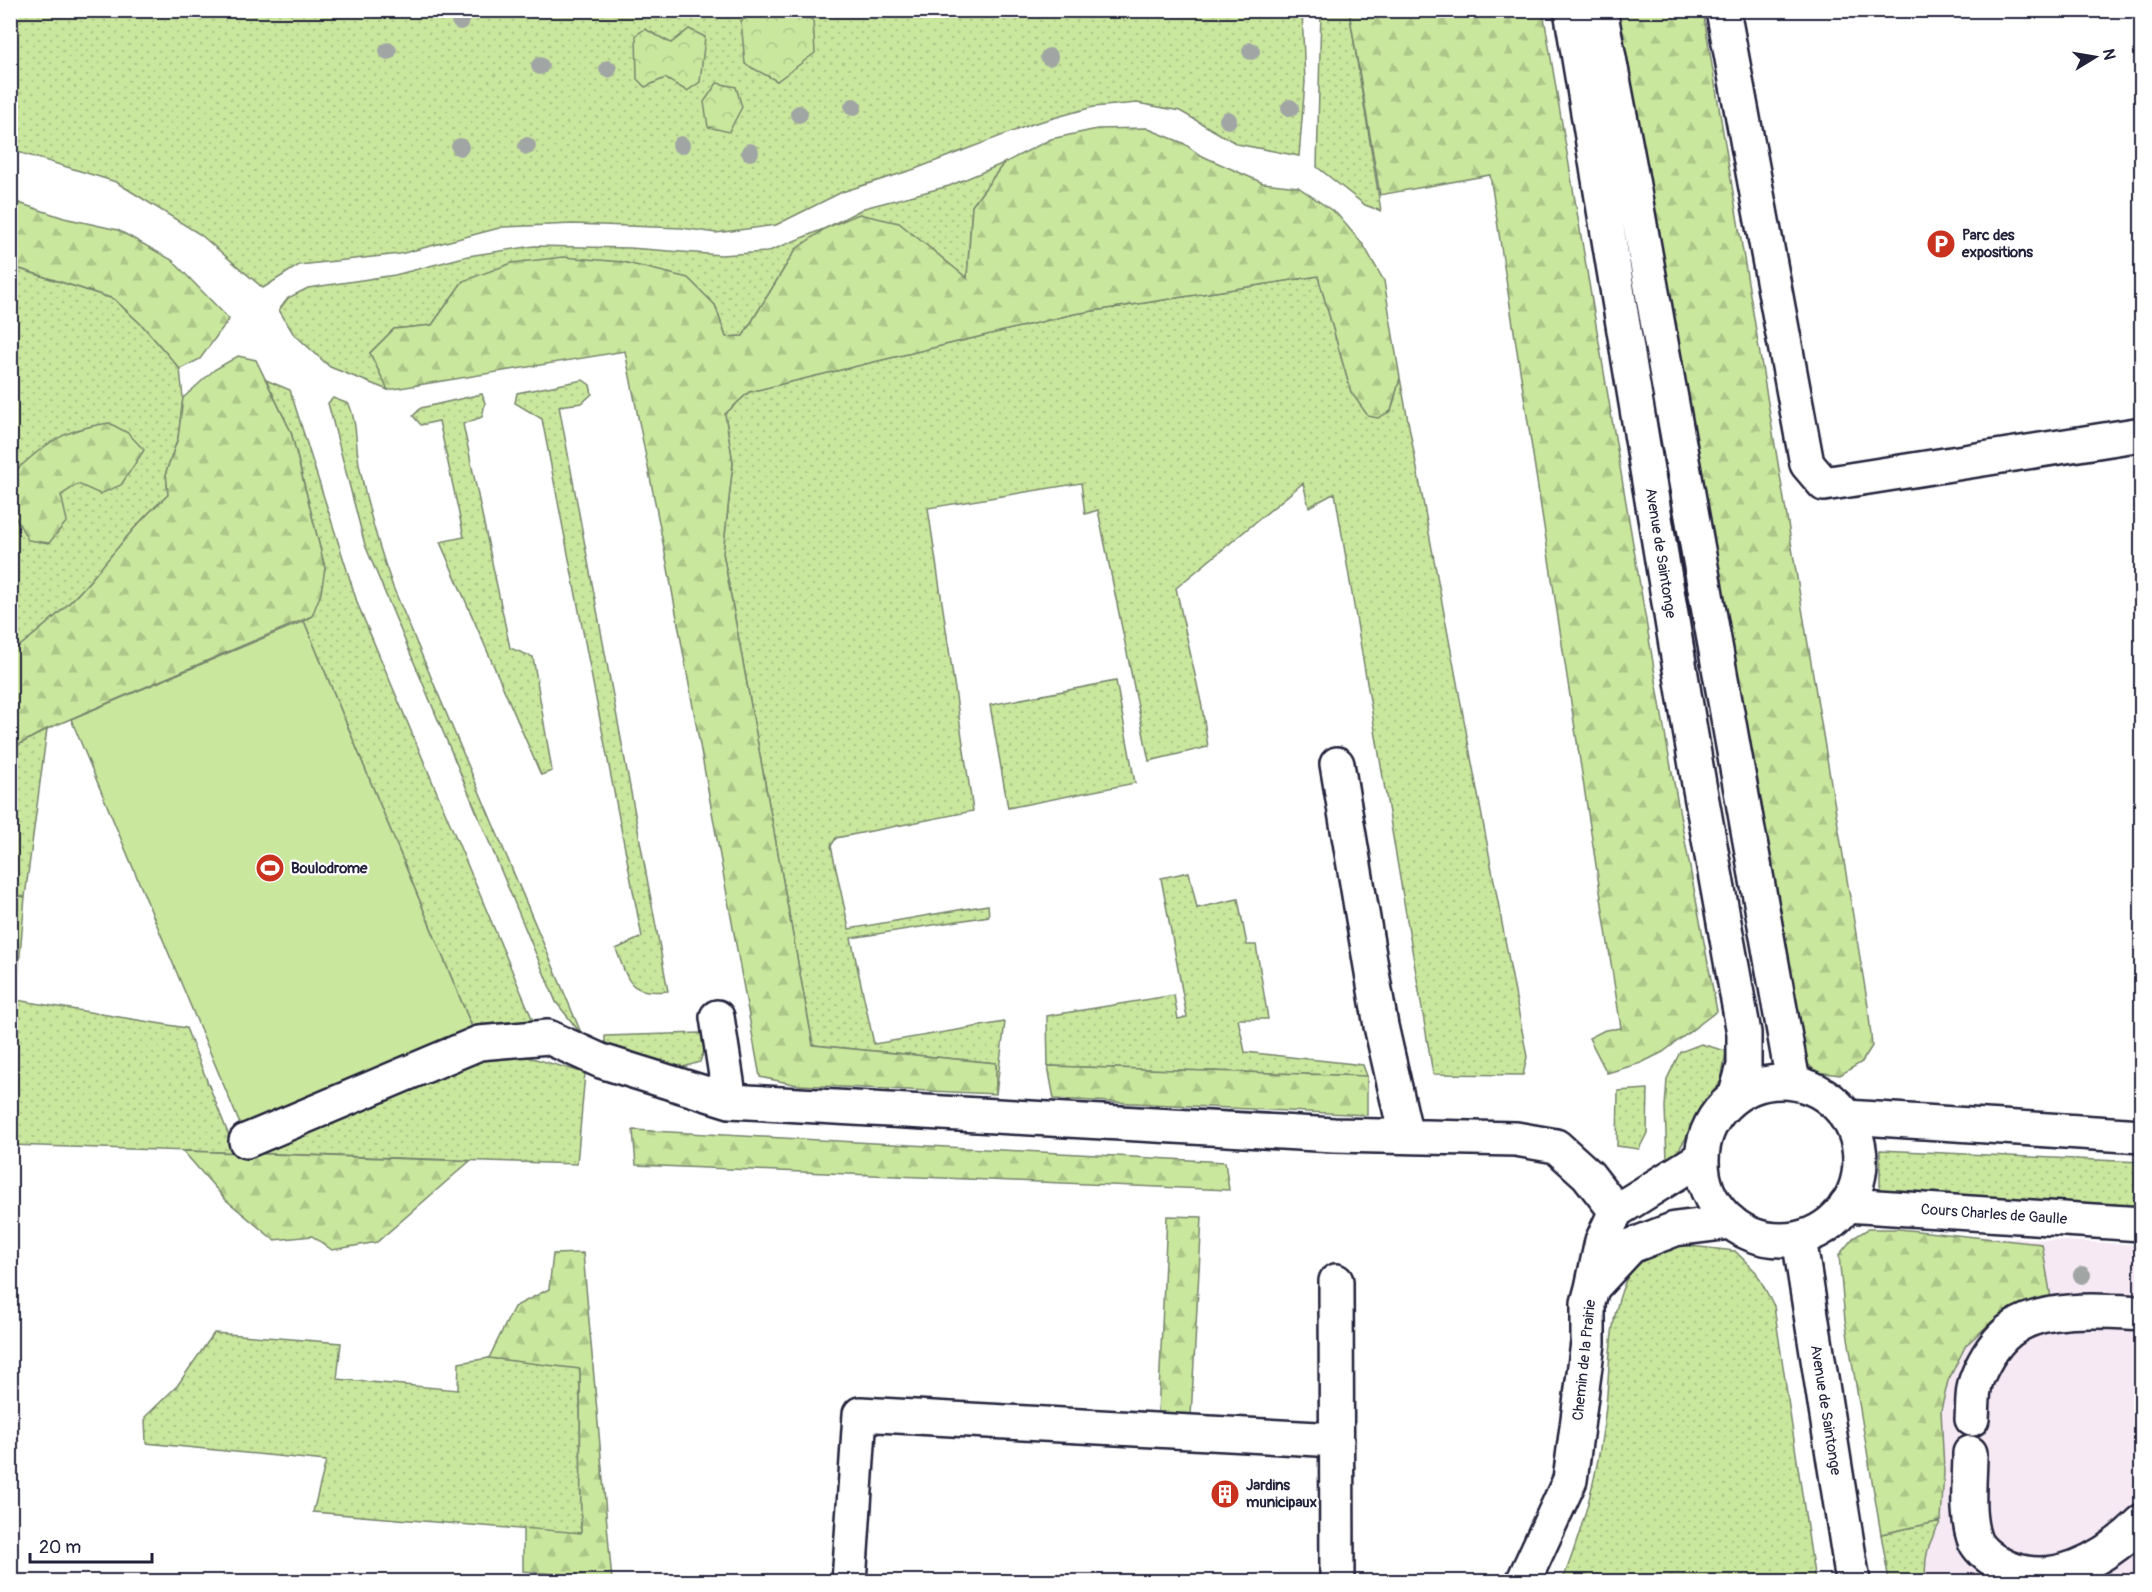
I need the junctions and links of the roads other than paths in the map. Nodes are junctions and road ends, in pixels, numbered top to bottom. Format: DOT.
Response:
graph roads {
  1 [pos="1571,10"];
  2 [pos="1600,10"];
  3 [pos="1723,10"];
  4 [pos="2142,434"];
  5 [pos="1337,764"];
  6 [pos="717,1017"];
  7 [pos="1793,1082"];
  8 [pos="1736,1094"];
  9 [pos="730,1101"];
  10 [pos="1846,1117"];
  11 [pos="1406,1136"];
  12 [pos="2142,1136"];
  13 [pos="246,1141"];
  14 [pos="1701,1158"];
  15 [pos="1846,1205"];
  16 [pos="1616,1211"];
  17 [pos="1731,1222"];
  18 [pos="2142,1224"];
  19 [pos="1799,1238"];
  20 [pos="1336,1281"];
  21 [pos="1592,1288"];
  22 [pos="2142,1313"];
  23 [pos="1972,1419"];
  24 [pos="1337,1440"];
  25 [pos="1970,1453"];
  26 [pos="2142,1522"];
  27 [pos="1991,1570"];
  28 [pos="849,1581"];
  29 [pos="1337,1581"];
  30 [pos="1523,1581"];
  31 [pos="1853,1581"];
  1 -- 8 [label="main road, Avenue de Saintonge"];
  2 -- 7 [label="main road"];
  3 -- 4 [label="main road"];
  5 -- 11 [label="main road"];
  6 -- 9 [label="main road"];
  7 -- 8 [label="main road"];
  7 -- 10 [label="main road"];
  8 -- 14 [label="main road"];
  9 -- 11 [label="main road"];
  9 -- 13 [label="main road"];
  10 -- 12 [label="main road"];
  10 -- 15 [label="main road"];
  11 -- 16 [label="main road"];
  14 -- 16 [label="main road"];
  14 -- 17 [label="main road"];
  15 -- 18 [label="main road, Cours Charles de Gaulle"];
  15 -- 19 [label="main road"];
  16 -- 21 [label="main road"];
  17 -- 19 [label="main road"];
  17 -- 21 [label="main road, Chemin de la Prairie"];
  19 -- 31 [label="main road, Avenue de Saintonge"];
  20 -- 24 [label="main road"];
  21 -- 30 [label="main road, Chemin de la Prairie"];
  22 -- 23 [label="main road"];
  24 -- 28 [label="main road"];
  24 -- 29 [label="main road"];
  25 -- 27 [label="main road"];
  26 -- 27 [label="main road"];
}
